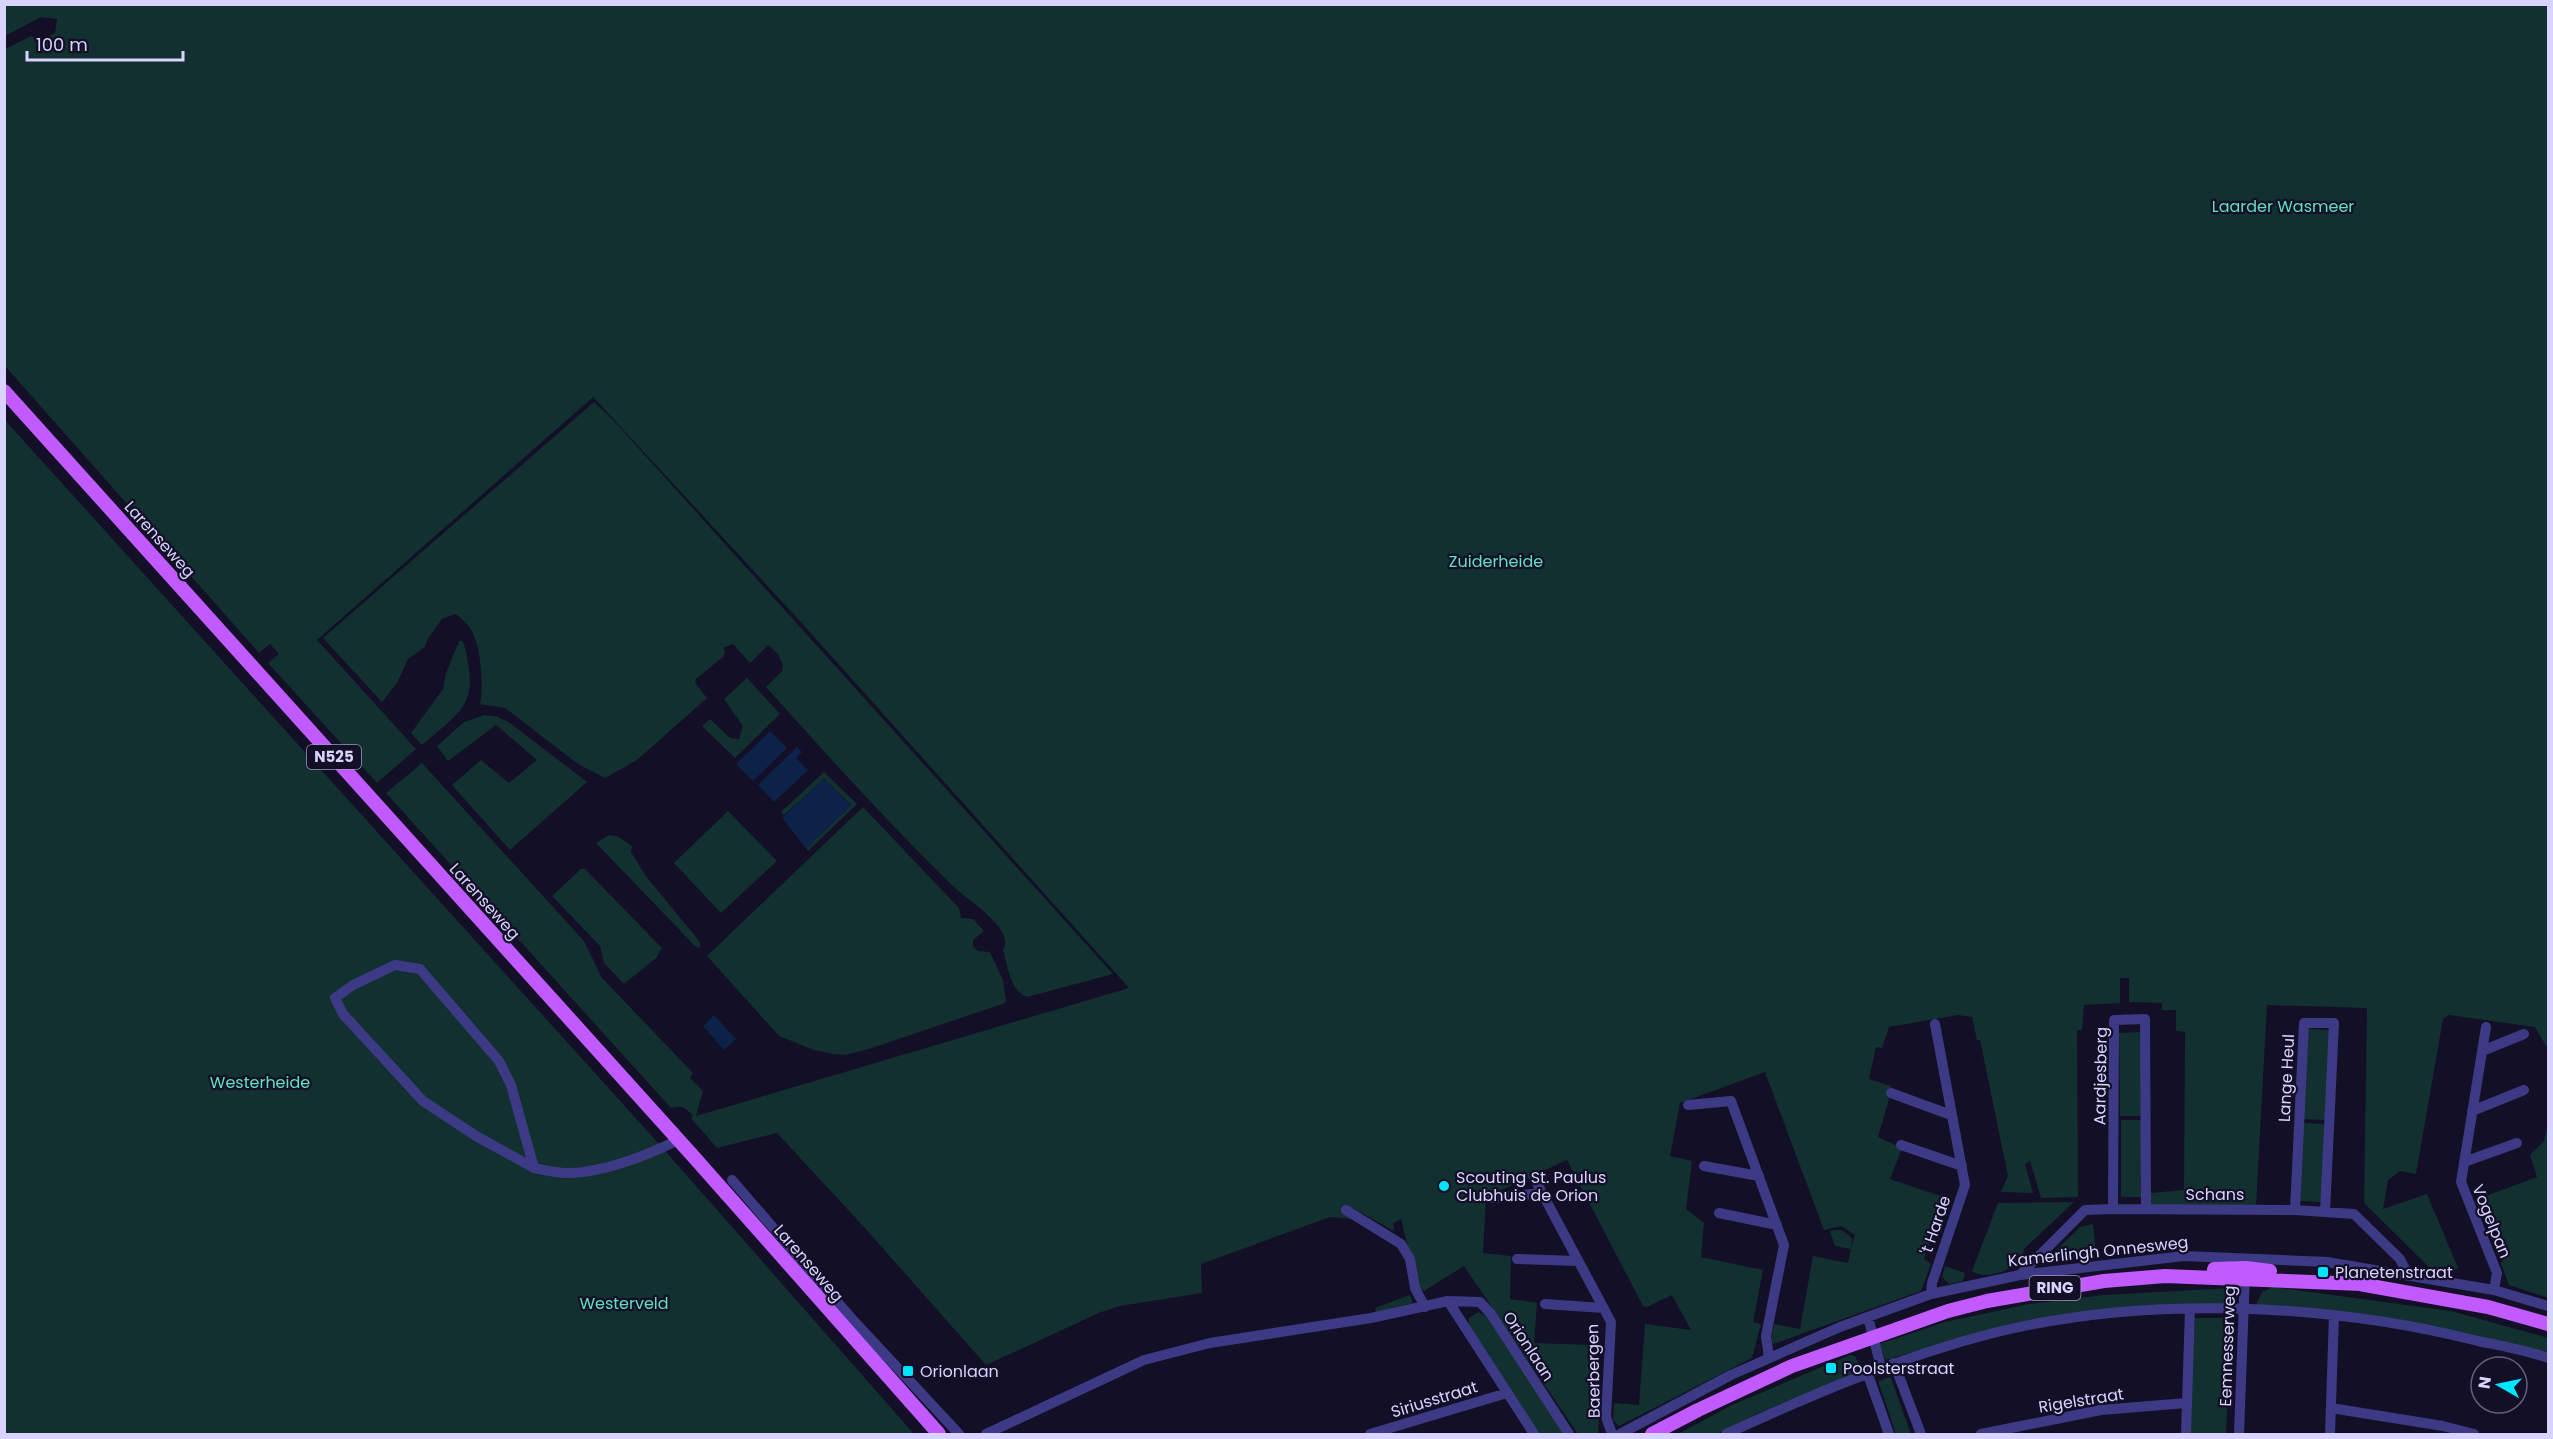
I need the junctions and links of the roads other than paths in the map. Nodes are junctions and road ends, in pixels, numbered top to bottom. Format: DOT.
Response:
graph roads {
  1 [pos="4,391"];
  2 [pos="1935,1024"];
  3 [pos="2486,1027"];
  4 [pos="2524,1034"];
  5 [pos="2482,1051"];
  6 [pos="2524,1090"];
  7 [pos="1892,1093"];
  8 [pos="1688,1105"];
  9 [pos="2472,1111"];
  10 [pos="1951,1115"];
  11 [pos="678,1140"];
  12 [pos="2517,1143"];
  13 [pos="1901,1145"];
  14 [pos="2464,1162"];
  15 [pos="1704,1166"];
  16 [pos="1962,1166"];
  17 [pos="534,1168"];
  18 [pos="1759,1176"];
  19 [pos="1534,1177"];
  20 [pos="732,1180"];
  21 [pos="1542,1193"];
  22 [pos="1492,1198"];
  23 [pos="2113,1209"];
  24 [pos="2146,1209"];
  25 [pos="1346,1210"];
  26 [pos="2295,1210"];
  27 [pos="2325,1212"];
  28 [pos="1719,1213"];
  29 [pos="1777,1225"];
  30 [pos="1517,1259"];
  31 [pos="1578,1261"];
  32 [pos="2245,1268"];
  33 [pos="2020,1275"];
  34 [pos="2408,1275"];
  35 [pos="2494,1290"];
  36 [pos="1931,1294"];
  37 [pos="1448,1301"];
  38 [pos="1545,1304"];
  39 [pos="2548,1306"];
  40 [pos="1425,1307"];
  41 [pos="1603,1308"];
  42 [pos="2190,1309"];
  43 [pos="2243,1309"];
  44 [pos="2334,1315"];
  45 [pos="2548,1324"];
  46 [pos="1871,1327"];
  47 [pos="1769,1358"];
  48 [pos="2548,1358"];
  49 [pos="1894,1363"];
  50 [pos="1881,1367"];
  51 [pos="1867,1372"];
  52 [pos="1507,1393"];
  53 [pos="2186,1404"];
  54 [pos="2331,1408"];
  55 [pos="939,1434"];
  56 [pos="959,1434"];
  57 [pos="986,1434"];
  58 [pos="1370,1434"];
  59 [pos="1534,1434"];
  60 [pos="1569,1434"];
  61 [pos="1612,1434"];
  62 [pos="1620,1434"];
  63 [pos="1652,1434"];
  64 [pos="1726,1434"];
  65 [pos="1889,1434"];
  66 [pos="1921,1434"];
  67 [pos="1980,1434"];
  68 [pos="2186,1434"];
  69 [pos="2239,1434"];
  70 [pos="2330,1434"];
  71 [pos="2474,1434"];
  1 -- 11 [label="main road, Larenseweg / N525"];
  2 -- 10 [label="street, 't Harde"];
  3 -- 5 [label="street, Vogelpan"];
  4 -- 5 [label="street"];
  5 -- 9 [label="street, Vogelpan"];
  6 -- 9 [label="street"];
  7 -- 10 [label="street"];
  8 -- 18 [label="street"];
  9 -- 14 [label="street, Vogelpan"];
  10 -- 16 [label="street, 't Harde"];
  11 -- 17 [label="street"];
  11 -- 55 [label="main road, Larenseweg / N525"];
  12 -- 14 [label="street"];
  13 -- 16 [label="street"];
  14 -- 35 [label="street, Vogelpan"];
  15 -- 18 [label="street"];
  16 -- 36 [label="street, 't Harde"];
  17 -- 17 [label="street"];
  18 -- 29 [label="street"];
  19 -- 21 [label="street, Baerbergen"];
  20 -- 56 [label="street, Larenseweg"];
  21 -- 22 [label="street"];
  21 -- 31 [label="street, Baerbergen"];
  23 -- 24 [label="street, Schans"];
  23 -- 24 [label="street, Aardjesberg"];
  23 -- 33 [label="street, Schans"];
  24 -- 26 [label="street, Schans"];
  25 -- 40 [label="street"];
  26 -- 27 [label="street, Schans"];
  26 -- 27 [label="street, Lange Heul"];
  27 -- 34 [label="street, Schans"];
  28 -- 29 [label="street"];
  29 -- 47 [label="street"];
  30 -- 31 [label="street"];
  31 -- 41 [label="street, Baerbergen"];
  32 -- 33 [label="street, Kamerlingh Onnesweg"];
  32 -- 34 [label="street, Kamerlingh Onnesweg"];
  32 -- 43 [label="street, Eemnesserweg"];
  32 -- 45 [label="main road, Kamerlingh Onnesweg / RING"];
  32 -- 46 [label="main road, Kamerlingh Onnesweg / RING"];
  33 -- 36 [label="street, Kamerlingh Onnesweg"];
  34 -- 35 [label="street, Kamerlingh Onnesweg"];
  35 -- 39 [label="street, Kamerlingh Onnesweg"];
  36 -- 46 [label="street, Kamerlingh Onnesweg"];
  37 -- 40 [label="street, Orionlaan"];
  37 -- 52 [label="street"];
  37 -- 60 [label="street, Orionlaan"];
  38 -- 41 [label="street, Baerbergen"];
  40 -- 57 [label="street, Orionlaan"];
  41 -- 61 [label="street, Baerbergen"];
  42 -- 43 [label="street"];
  42 -- 49 [label="street"];
  42 -- 53 [label="street"];
  43 -- 44 [label="street"];
  43 -- 69 [label="street, Eemnesserweg"];
  44 -- 48 [label="street"];
  44 -- 54 [label="street"];
  46 -- 47 [label="street, Kamerlingh Onnesweg"];
  46 -- 50 [label="street"];
  46 -- 63 [label="main road, Kamerlingh Onnesweg / RING"];
  47 -- 62 [label="street, Kamerlingh Onnesweg"];
  49 -- 50 [label="street"];
  49 -- 66 [label="street"];
  50 -- 51 [label="street"];
  51 -- 64 [label="street"];
  51 -- 65 [label="street"];
  52 -- 58 [label="street, Siriusstraat"];
  52 -- 59 [label="street"];
  53 -- 67 [label="street, Rigelstraat"];
  53 -- 68 [label="street"];
  54 -- 70 [label="street"];
  54 -- 71 [label="street"];
}
